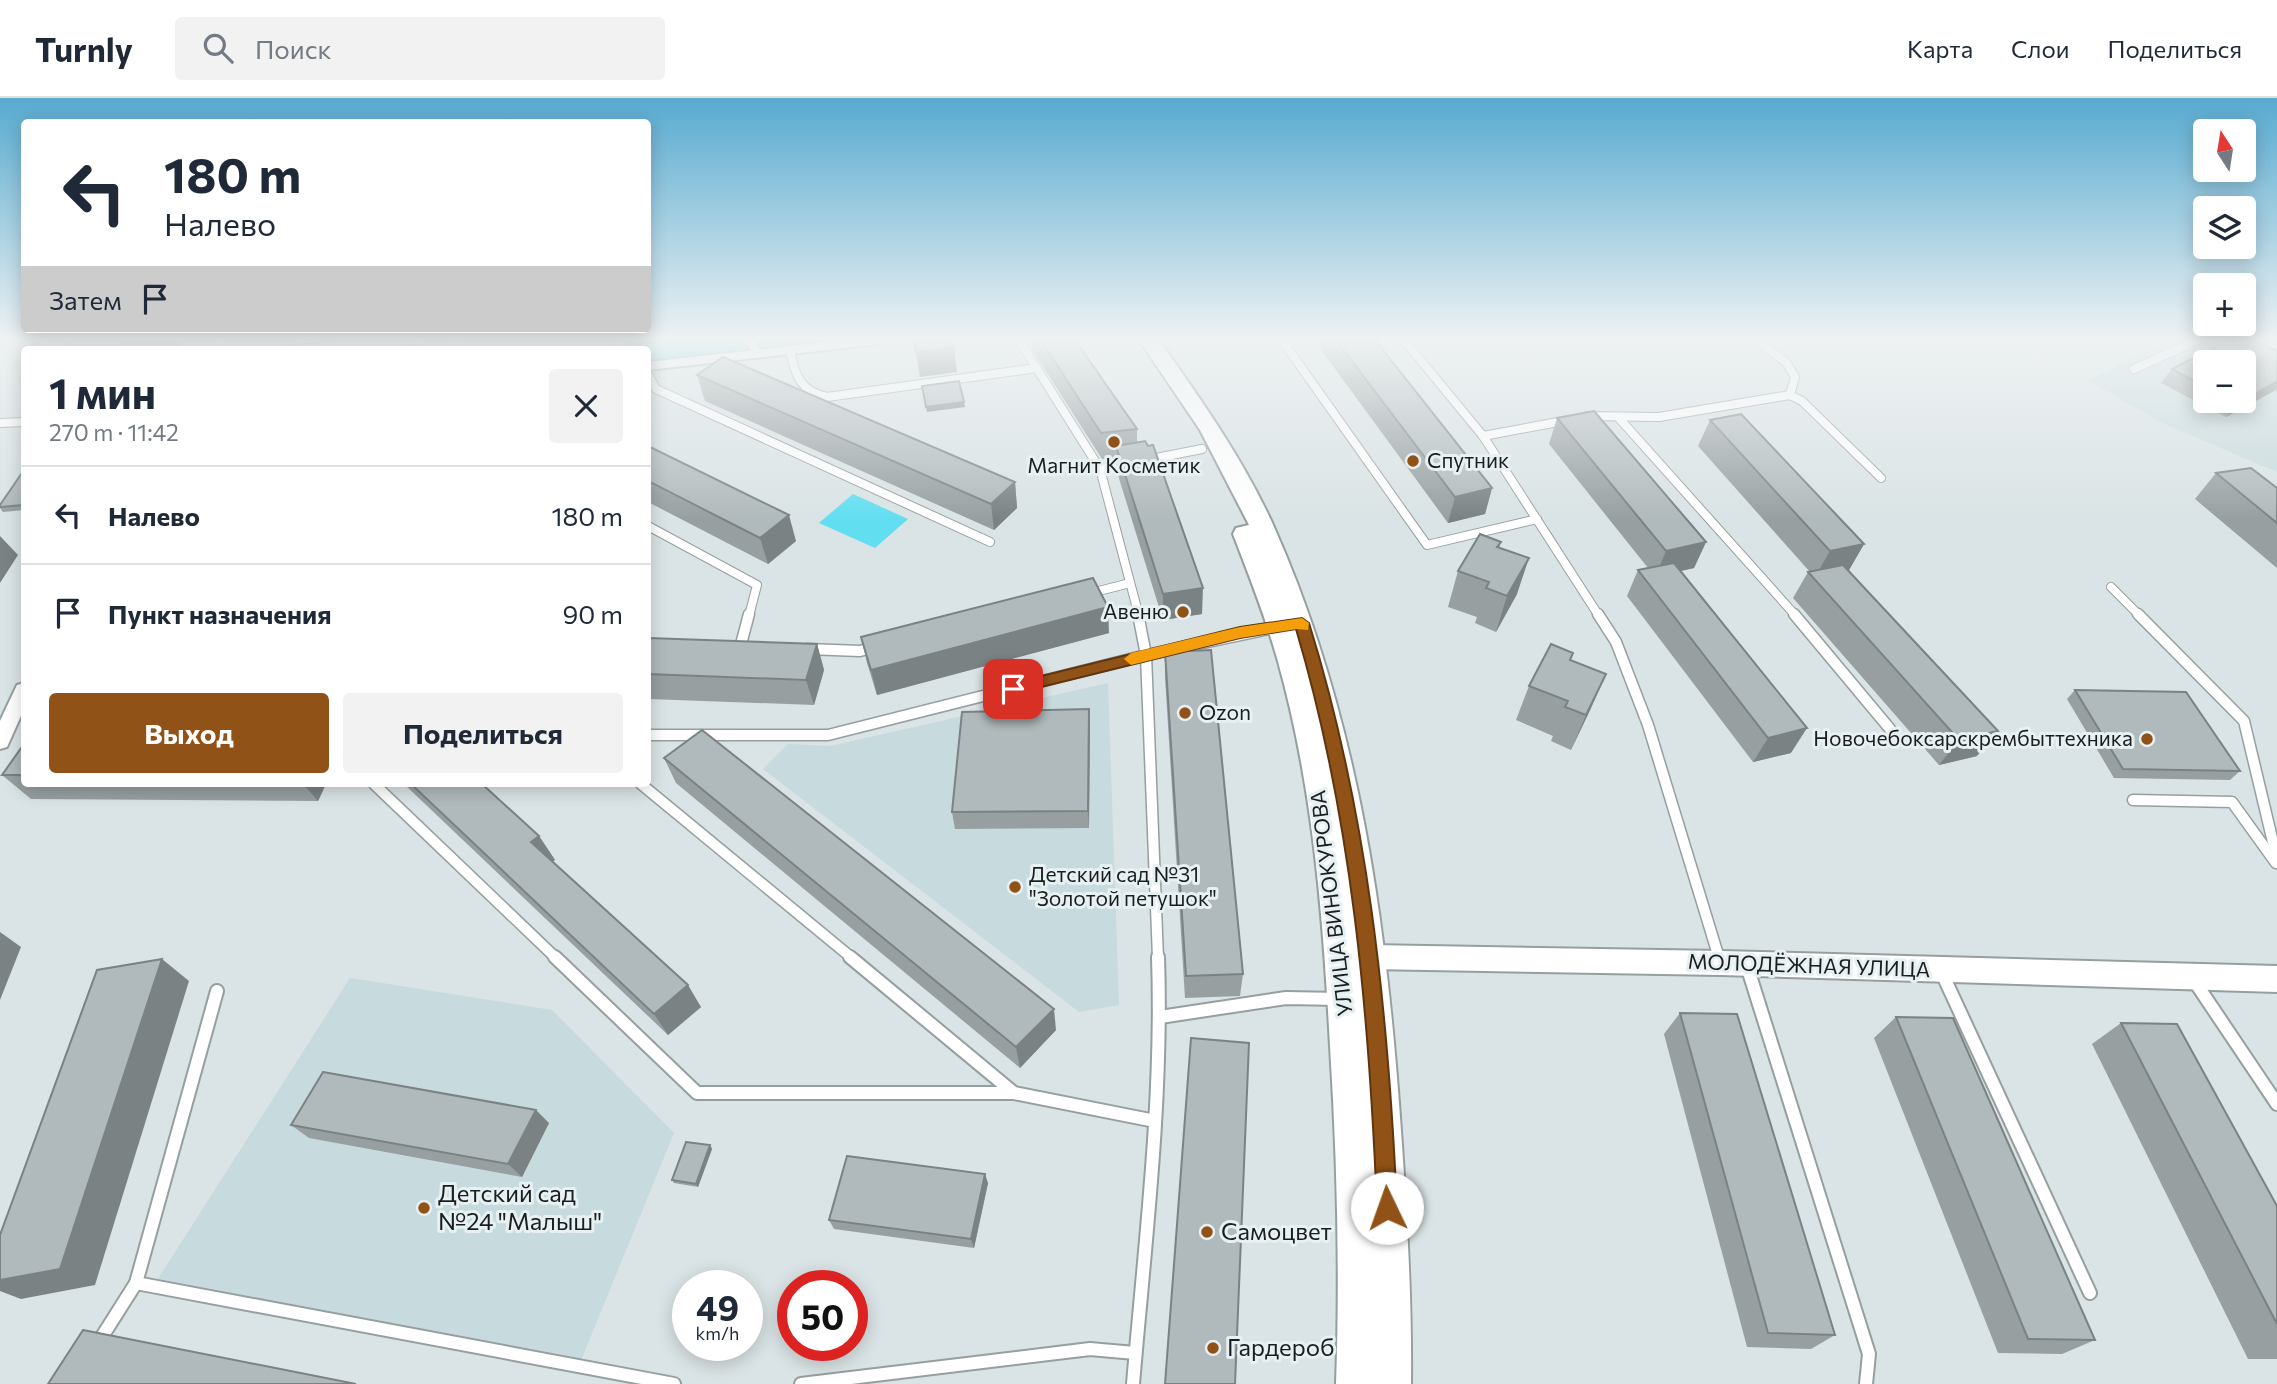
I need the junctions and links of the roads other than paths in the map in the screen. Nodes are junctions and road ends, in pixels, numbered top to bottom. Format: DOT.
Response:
graph roads {
  1 [pos="680,400"];
  2 [pos="1057,400"];
  3 [pos="1176,400"];
  4 [pos="1184,400"];
  5 [pos="1324,400"];
  6 [pos="1453,400"];
  7 [pos="1765,400"];
  8 [pos="1800,400"];
  9 [pos="1618,417"];
  10 [pos="21,422"];
  11 [pos="0,423"];
  12 [pos="1483,436"];
  13 [pos="1212,447"];
  14 [pos="1100,469"];
  15 [pos="1881,478"];
  16 [pos="1536,519"];
  17 [pos="651,528"];
  18 [pos="990,542"];
  19 [pos="1130,583"];
  20 [pos="2111,587"];
  21 [pos="1076,597"];
  22 [pos="1291,625"];
  23 [pos="887,644"];
  24 [pos="727,647"];
  25 [pos="740,648"];
  26 [pos="753,648"];
  27 [pos="793,649"];
  28 [pos="1146,655"];
  29 [pos="19,713"];
  30 [pos="1890,729"];
  31 [pos="651,735"];
  32 [pos="0,742"];
  33 [pos="377,787"];
  34 [pos="644,787"];
  35 [pos="2133,800"];
  36 [pos="2277,859"];
  37 [pos="2277,865"];
  38 [pos="1355,956"];
  39 [pos="1734,964"];
  40 [pos="1941,970"];
  41 [pos="2193,978"];
  42 [pos="2277,979"];
  43 [pos="217,991"];
  44 [pos="1345,1000"];
  45 [pos="1160,1017"];
  46 [pos="1014,1093"];
  47 [pos="2277,1104"];
  48 [pos="1156,1121"];
  49 [pos="136,1283"];
  50 [pos="2090,1293"];
  51 [pos="93,1350"];
  52 [pos="1135,1353"];
  53 [pos="674,1384"];
  54 [pos="801,1384"];
  55 [pos="1133,1384"];
  56 [pos="1356,1384"];
  57 [pos="1391,1384"];
  58 [pos="1866,1384"];
  1 -- 18 [label="lane"];
  2 -- 14 [label="lane"];
  3 -- 13 [label="main road, УЛИЦА ВИНОКУРОВА"];
  4 -- 13 [label="main road, УЛИЦА ВИНОКУРОВА"];
  5 -- 16 [label="lane"];
  6 -- 12 [label="lane"];
  7 -- 9 [label="lane"];
  8 -- 15 [label="lane"];
  9 -- 12 [label="lane"];
  9 -- 30 [label="lane"];
  10 -- 11 [label="lane"];
  12 -- 16 [label="lane"];
  13 -- 14 [label="lane"];
  13 -- 22 [label="main road, УЛИЦА ВИНОКУРОВА"];
  14 -- 19 [label="lane"];
  16 -- 39 [label="lane"];
  17 -- 25 [label="lane"];
  19 -- 21 [label="lane"];
  19 -- 28 [label="lane"];
  20 -- 36 [label="lane"];
  22 -- 28 [label="lane"];
  22 -- 38 [label="main road, УЛИЦА ВИНОКУРОВА"];
  23 -- 27 [label="lane"];
  24 -- 25 [label="lane"];
  25 -- 26 [label="lane"];
  28 -- 31 [label="lane"];
  28 -- 45 [label="lane"];
  29 -- 32 [label="street"];
  33 -- 46 [label="lane"];
  34 -- 46 [label="lane"];
  35 -- 37 [label="lane"];
  38 -- 39 [label="street, МОЛОДЁЖНАЯ УЛИЦА"];
  38 -- 44 [label="main road, УЛИЦА ВИНОКУРОВА"];
  38 -- 57 [label="main road, УЛИЦА ВИНОКУРОВА"];
  39 -- 40 [label="street, МОЛОДЁЖНАЯ УЛИЦА"];
  39 -- 58 [label="lane"];
  40 -- 41 [label="street, МОЛОДЁЖНАЯ УЛИЦА"];
  40 -- 50 [label="lane"];
  41 -- 42 [label="street, МОЛОДЁЖНАЯ УЛИЦА"];
  41 -- 47 [label="lane"];
  43 -- 49 [label="lane"];
  44 -- 45 [label="lane"];
  44 -- 56 [label="main road, УЛИЦА ВИНОКУРОВА"];
  45 -- 48 [label="lane"];
  46 -- 48 [label="lane"];
  48 -- 52 [label="lane"];
  49 -- 51 [label="lane"];
  49 -- 53 [label="lane"];
  52 -- 54 [label="lane"];
  52 -- 55 [label="lane"];
}
